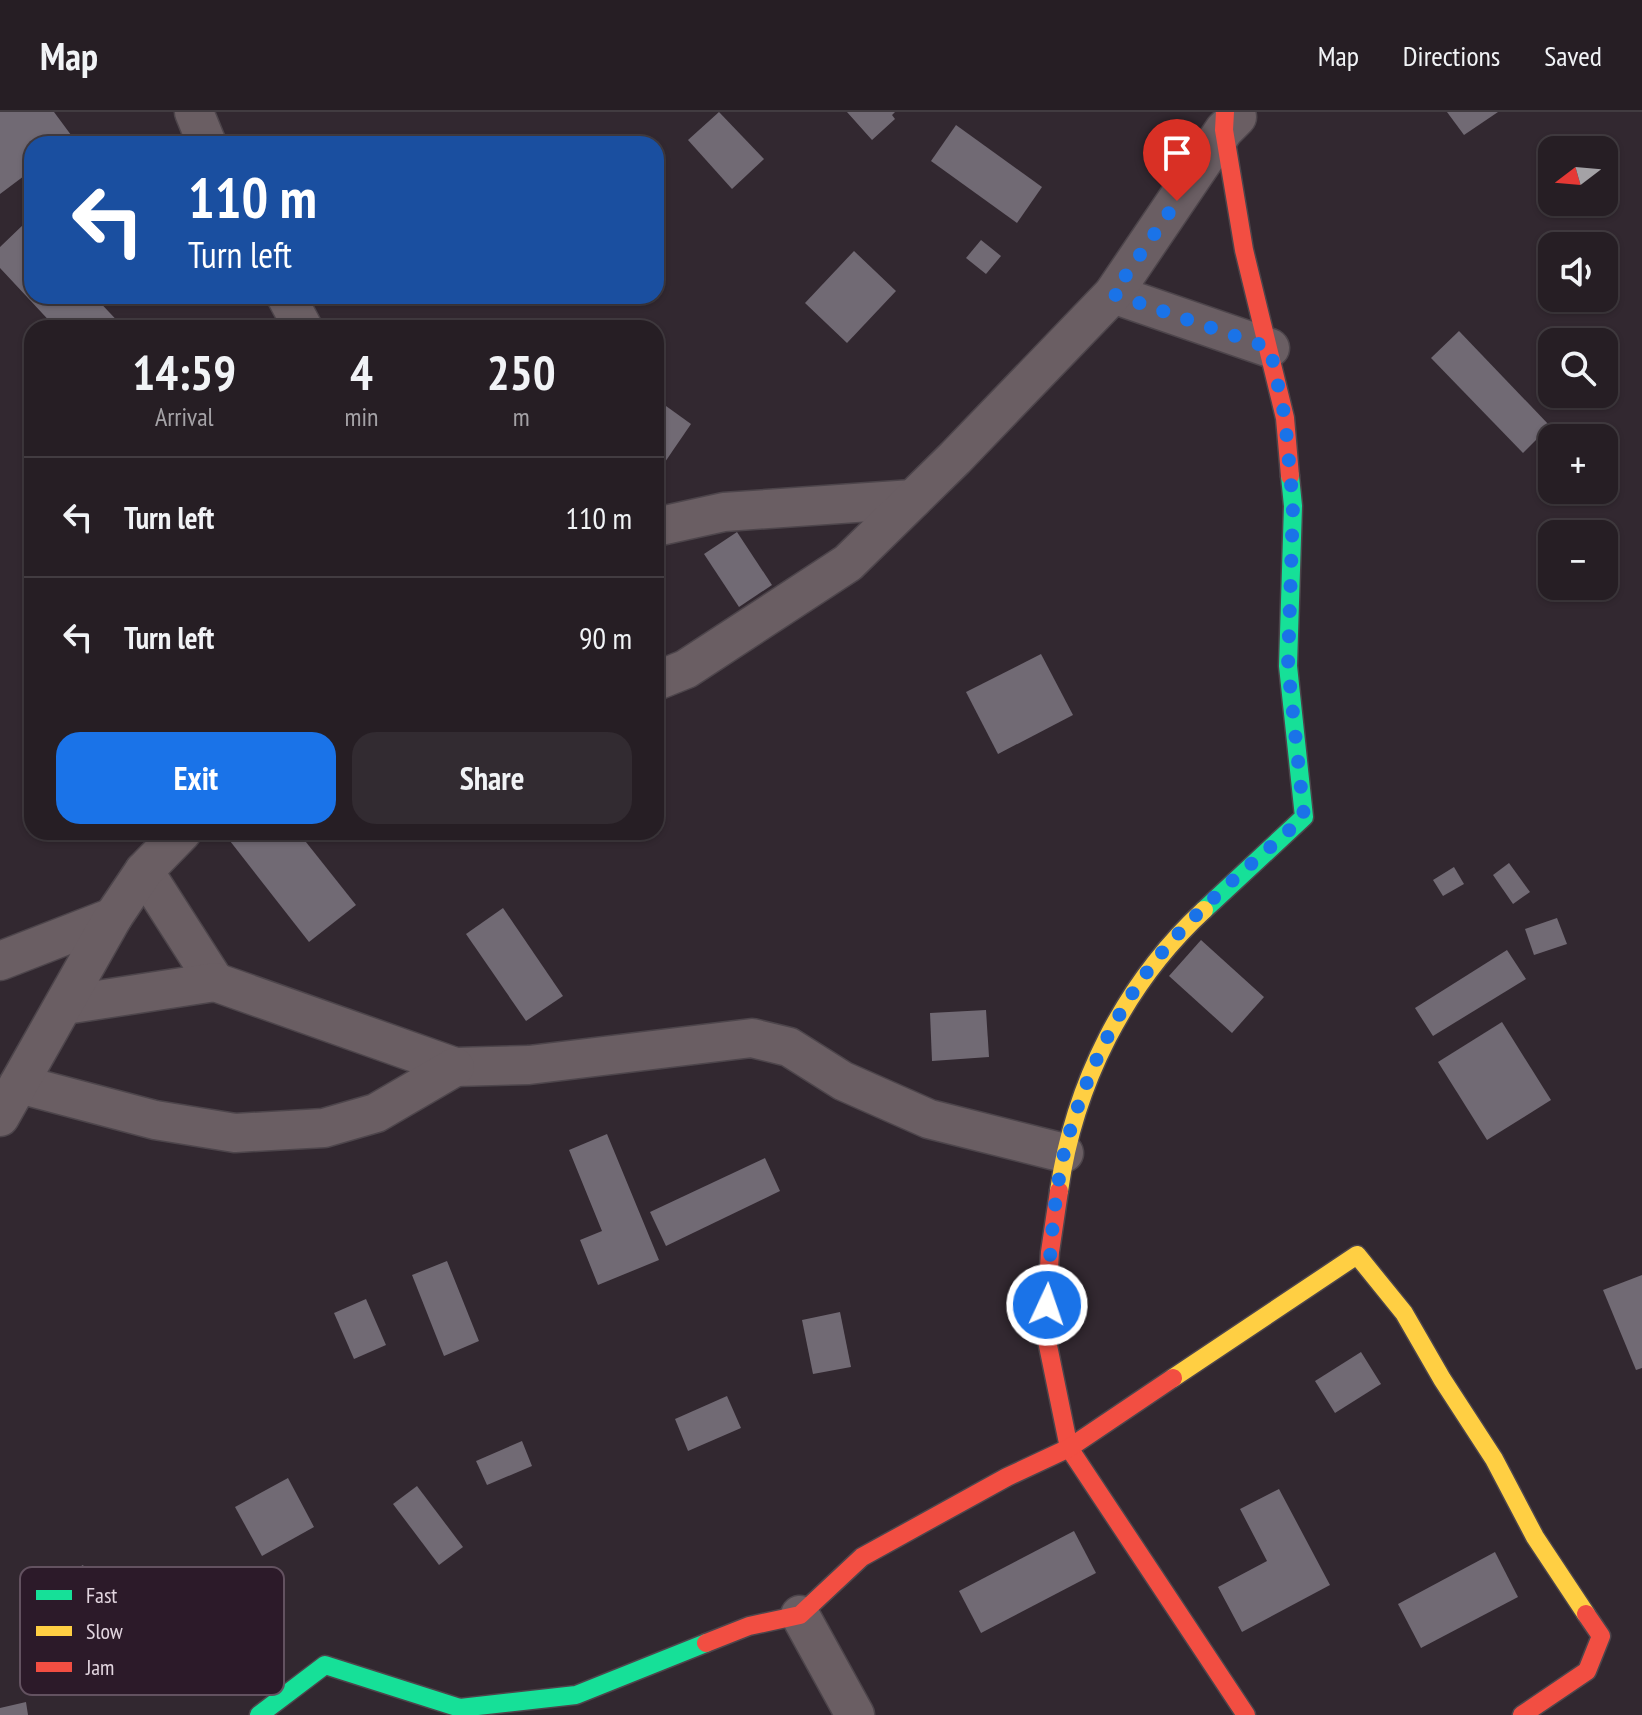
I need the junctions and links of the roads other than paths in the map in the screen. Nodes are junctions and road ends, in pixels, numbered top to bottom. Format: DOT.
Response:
graph roads {
  1 [pos="194,112"];
  2 [pos="1231,118"];
  3 [pos="204,136"];
  4 [pos="1113,294"];
  5 [pos="1270,348"];
  6 [pos="913,499"];
  7 [pos="664,525"];
  8 [pos="664,678"];
  9 [pos="174,840"];
  10 [pos="144,871"];
  11 [pos="113,917"];
  12 [pos="0,961"];
  13 [pos="215,982"];
  14 [pos="65,1005"];
  15 [pos="455,1067"];
  16 [pos="19,1084"];
  17 [pos="0,1117"];
  18 [pos="1064,1153"];
  19 [pos="1069,1448"];
  20 [pos="800,1615"];
  21 [pos="259,1715"];
  22 [pos="855,1715"];
  23 [pos="1246,1715"];
  24 [pos="1522,1715"];
  1 -- 3 [label="street"];
  2 -- 4 [label="street"];
  2 -- 5 [label="street"];
  4 -- 5 [label="street"];
  4 -- 6 [label="street"];
  5 -- 18 [label="street"];
  6 -- 7 [label="street"];
  6 -- 8 [label="street"];
  9 -- 10 [label="street"];
  10 -- 11 [label="street"];
  10 -- 13 [label="street"];
  11 -- 12 [label="street"];
  11 -- 14 [label="street"];
  13 -- 14 [label="street"];
  13 -- 15 [label="street"];
  14 -- 16 [label="street"];
  15 -- 16 [label="street"];
  15 -- 18 [label="street"];
  16 -- 17 [label="street"];
  18 -- 19 [label="street"];
  19 -- 20 [label="street"];
  19 -- 23 [label="street"];
  19 -- 24 [label="street"];
  20 -- 21 [label="street"];
  20 -- 22 [label="street"];
}
